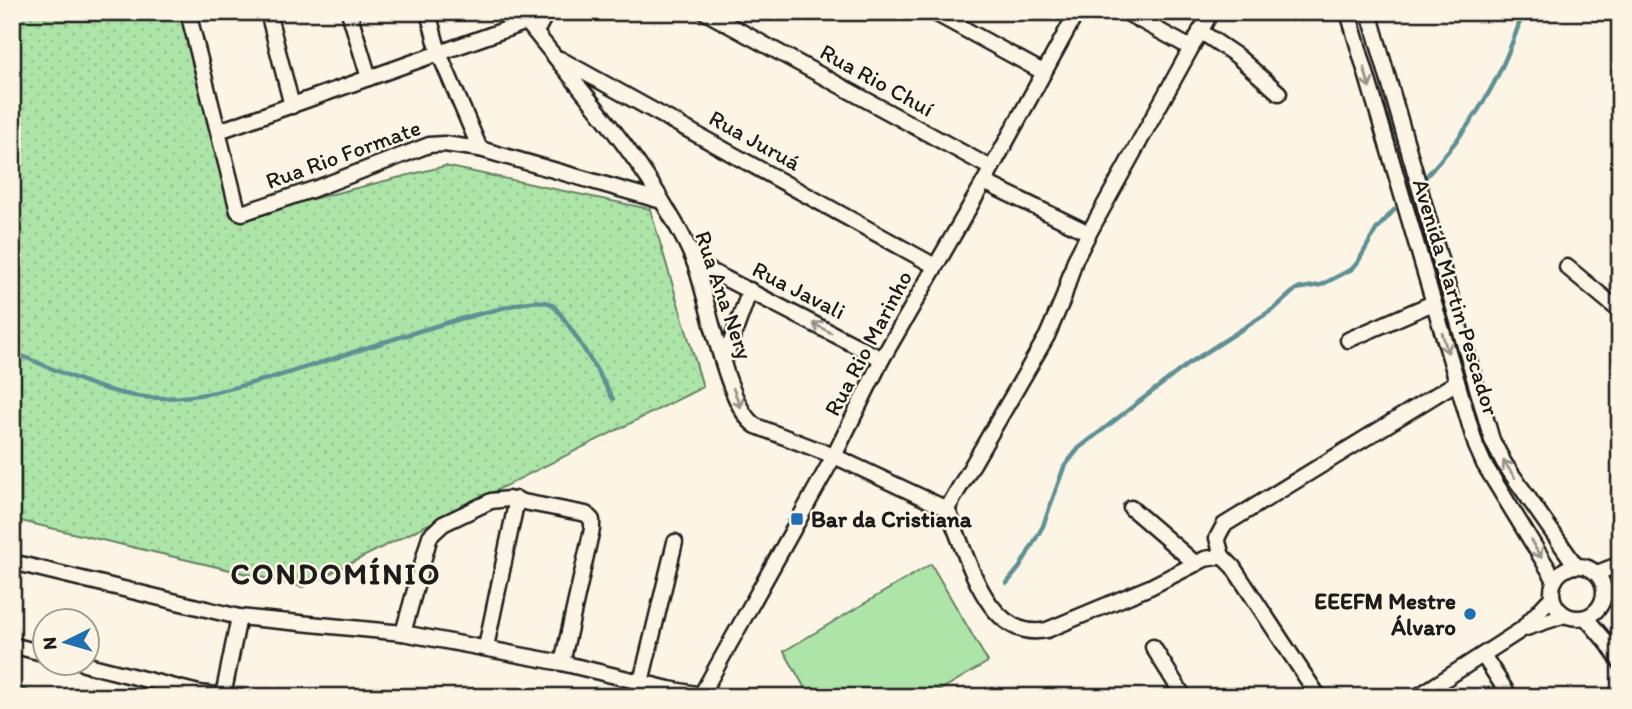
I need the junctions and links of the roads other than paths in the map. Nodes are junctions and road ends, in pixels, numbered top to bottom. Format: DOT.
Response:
graph roads {
  1 [pos="188,12"];
  2 [pos="268,12"];
  3 [pos="349,12"];
  4 [pos="428,12"];
  5 [pos="547,12"];
  6 [pos="705,12"];
  7 [pos="933,12"];
  8 [pos="1077,12"];
  9 [pos="1125,12"];
  10 [pos="1210,12"];
  11 [pos="1348,12"];
  12 [pos="1369,12"];
  13 [pos="527,22"];
  14 [pos="1200,31"];
  15 [pos="1191,48"];
  16 [pos="439,53"];
  17 [pos="553,55"];
  18 [pos="1043,72"];
  19 [pos="369,78"];
  20 [pos="1279,93"];
  21 [pos="292,106"];
  22 [pos="219,131"];
  23 [pos="486,152"];
  24 [pos="990,168"];
  25 [pos="984,182"];
  26 [pos="662,201"];
  27 [pos="1088,233"];
  28 [pos="695,263"];
  29 [pos="935,266"];
  30 [pos="1567,267"];
  31 [pos="750,290"];
  32 [pos="1433,303"];
  33 [pos="1620,311"];
  34 [pos="1348,340"];
  35 [pos="882,359"];
  36 [pos="724,361"];
  37 [pos="1457,382"];
  38 [pos="834,456"];
  39 [pos="517,499"];
  40 [pos="1131,508"];
  41 [pos="947,509"];
  42 [pos="676,542"];
  43 [pos="1222,556"];
  44 [pos="12,562"];
  45 [pos="1196,564"];
  46 [pos="1620,564"];
  47 [pos="1576,566"];
  48 [pos="1597,573"];
  49 [pos="1620,573"];
  50 [pos="1555,580"];
  51 [pos="1604,587"];
  52 [pos="1552,597"];
  53 [pos="1601,606"];
  54 [pos="1565,615"];
  55 [pos="239,617"];
  56 [pos="1586,618"];
  57 [pos="1521,630"];
  58 [pos="403,633"];
  59 [pos="12,645"];
  60 [pos="1609,645"];
  61 [pos="486,647"];
  62 [pos="1153,647"];
  63 [pos="32,650"];
  64 [pos="1483,655"];
  65 [pos="1620,662"];
  66 [pos="562,663"];
  67 [pos="102,668"];
  68 [pos="641,682"];
  69 [pos="668,693"];
  70 [pos="227,696"];
  71 [pos="700,696"];
  72 [pos="1184,697"];
  73 [pos="1319,697"];
  74 [pos="1417,697"];
  75 [pos="1510,697"];
  1 -- 22 [label="street"];
  2 -- 21 [label="street"];
  3 -- 19 [label="street"];
  4 -- 16 [label="street"];
  5 -- 13 [label="street"];
  6 -- 24 [label="street, Rua Rio Chuí"];
  7 -- 18 [label="street"];
  8 -- 18 [label="street, Rua Rio Marinho"];
  9 -- 15 [label="street"];
  10 -- 14 [label="street"];
  11 -- 32 [label="street, Avenida Martin Pescador, one-way"];
  47 -- 12 [label="street, Avenida Martin Pescador, one-way"];
  13 -- 16 [label="street"];
  13 -- 17 [label="street, Rua Ana Nery"];
  14 -- 15 [label="street"];
  14 -- 20 [label="street"];
  15 -- 27 [label="street"];
  16 -- 19 [label="street"];
  16 -- 23 [label="street"];
  17 -- 26 [label="street, Rua Ana Nery"];
  17 -- 29 [label="street, Rua Juruá"];
  18 -- 24 [label="street, Rua Rio Marinho"];
  19 -- 21 [label="street"];
  21 -- 22 [label="street"];
  22 -- 23 [label="street, Rua Rio Formate"];
  23 -- 26 [label="street"];
  24 -- 25 [label="street, Rua Rio Marinho"];
  25 -- 27 [label="street"];
  25 -- 29 [label="street, Rua Rio Marinho"];
  26 -- 28 [label="street, Rua Ana Nery"];
  27 -- 41 [label="street"];
  28 -- 31 [label="street, Rua Javali"];
  28 -- 36 [label="street, Rua Ana Nery"];
  29 -- 35 [label="street, Rua Rio Marinho"];
  30 -- 33 [label="street"];
  35 -- 31 [label="street, Rua Javali, one-way"];
  31 -- 36 [label="street"];
  32 -- 34 [label="street"];
  32 -- 37 [label="street, Avenida Martin Pescador, one-way"];
  35 -- 38 [label="street, Rua Rio Marinho"];
  36 -- 38 [label="street, Rua Ana Nery, one-way"];
  37 -- 43 [label="street"];
  37 -- 50 [label="street, Avenida Martin Pescador, one-way"];
  38 -- 41 [label="street, Rua Ana Nery"];
  38 -- 71 [label="street, Rua Rio Marinho"];
  39 -- 58 [label="street"];
  39 -- 61 [label="street"];
  39 -- 66 [label="street"];
  40 -- 45 [label="street"];
  41 -- 45 [label="street"];
  42 -- 68 [label="street"];
  43 -- 45 [label="street"];
  43 -- 73 [label="street"];
  44 -- 55 [label="street"];
  46 -- 48 [label="street"];
  47 -- 48 [label="street"];
  47 -- 50 [label="street"];
  48 -- 51 [label="street"];
  49 -- 51 [label="street"];
  50 -- 52 [label="street"];
  51 -- 53 [label="street"];
  52 -- 54 [label="street"];
  52 -- 57 [label="street"];
  53 -- 56 [label="street"];
  53 -- 60 [label="street"];
  54 -- 56 [label="street"];
  54 -- 57 [label="street"];
  55 -- 58 [label="street"];
  55 -- 70 [label="street"];
  56 -- 60 [label="street"];
  57 -- 64 [label="street"];
  58 -- 61 [label="street"];
  59 -- 63 [label="street"];
  60 -- 65 [label="street"];
  61 -- 66 [label="street"];
  62 -- 72 [label="street"];
  64 -- 74 [label="street"];
  64 -- 75 [label="street"];
  66 -- 68 [label="street"];
  67 -- 70 [label="street"];
  68 -- 69 [label="street"];
  69 -- 71 [label="street"];
}
